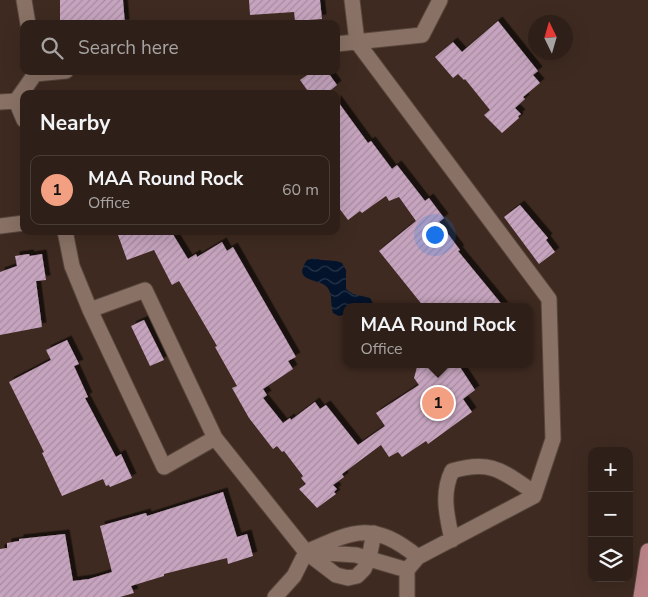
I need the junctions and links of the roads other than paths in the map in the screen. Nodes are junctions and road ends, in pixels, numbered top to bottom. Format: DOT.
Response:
graph roads {
  1 [pos="24,0"];
  2 [pos="352,0"];
  3 [pos="440,0"];
  4 [pos="27,20"];
  5 [pos="357,42"];
  6 [pos="340,44"];
  7 [pos="34,75"];
  8 [pos="23,90"];
  9 [pos="20,95"];
  10 [pos="16,101"];
  11 [pos="0,102"];
  12 [pos="20,110"];
  13 [pos="20,224"];
  14 [pos="0,226"];
  15 [pos="66,235"];
  16 [pos="90,310"];
  17 [pos="215,438"];
  18 [pos="535,493"];
  19 [pos="374,533"];
  20 [pos="452,540"];
  21 [pos="648,551"];
  22 [pos="306,552"];
  23 [pos="418,557"];
  24 [pos="369,558"];
  25 [pos="407,570"];
  26 [pos="275,597"];
  27 [pos="407,597"];
  28 [pos="642,597"];
  1 -- 4 [label="lane"];
  2 -- 5 [label="lane"];
  3 -- 5 [label="lane"];
  5 -- 6 [label="lane"];
  5 -- 18 [label="lane"];
  7 -- 8 [label="lane"];
  9 -- 10 [label="lane"];
  10 -- 11 [label="lane"];
  10 -- 12 [label="lane"];
  13 -- 14 [label="lane"];
  15 -- 16 [label="lane"];
  16 -- 17 [label="lane"];
  16 -- 17 [label="lane"];
  17 -- 22 [label="lane"];
  18 -- 20 [label="lane"];
  18 -- 20 [label="lane"];
  19 -- 22 [label="lane"];
  19 -- 23 [label="lane"];
  19 -- 24 [label="lane"];
  20 -- 23 [label="lane"];
  21 -- 28 [label="main road"];
  22 -- 24 [label="lane"];
  22 -- 24 [label="lane"];
  22 -- 26 [label="lane"];
  23 -- 25 [label="lane"];
  24 -- 25 [label="lane"];
  25 -- 27 [label="lane"];
}
